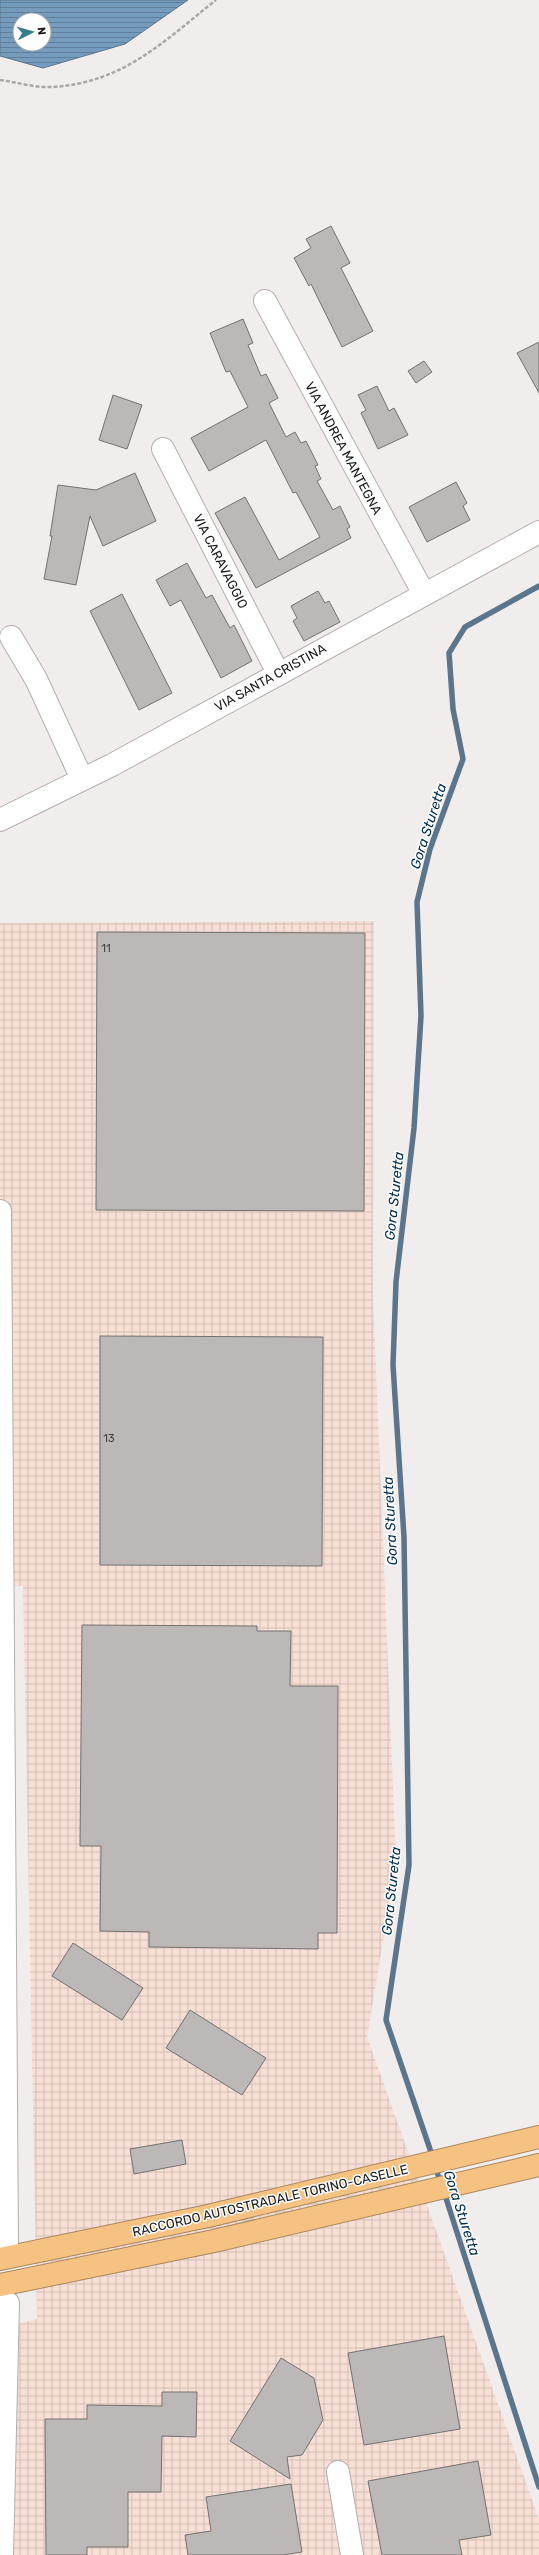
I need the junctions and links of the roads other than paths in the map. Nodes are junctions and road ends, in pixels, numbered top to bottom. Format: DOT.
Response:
graph roads {
  1 [pos="265,301"];
  2 [pos="163,449"];
  3 [pos="539,532"];
  4 [pos="424,594"];
  5 [pos="12,637"];
  6 [pos="278,673"];
  7 [pos="82,779"];
  8 [pos="0,820"];
  9 [pos="0,1211"];
  10 [pos="539,2137"];
  11 [pos="539,2165"];
  12 [pos="3,2252"];
  13 [pos="4,2294"];
  14 [pos="338,2472"];
  15 [pos="2,2555"];
  16 [pos="352,2555"];
  1 -- 4 [label="street, VIA ANDREA MANTEGNA"];
  2 -- 6 [label="street, VIA CARAVAGGIO"];
  3 -- 4 [label="street, VIA SANTA CRISTINA"];
  4 -- 6 [label="street, VIA SANTA CRISTINA"];
  5 -- 7 [label="street"];
  6 -- 7 [label="street, VIA SANTA CRISTINA"];
  7 -- 8 [label="street, VIA SANTA CRISTINA"];
  9 -- 12 [label="street"];
  10 -- 12 [label="highway, RACCORDO AUTOSTRADALE TORINO-CASELLE"];
  11 -- 13 [label="highway, RACCORDO AUTOSTRADALE TORINO-CASELLE"];
  13 -- 15 [label="street"];
  14 -- 16 [label="street"];
}
